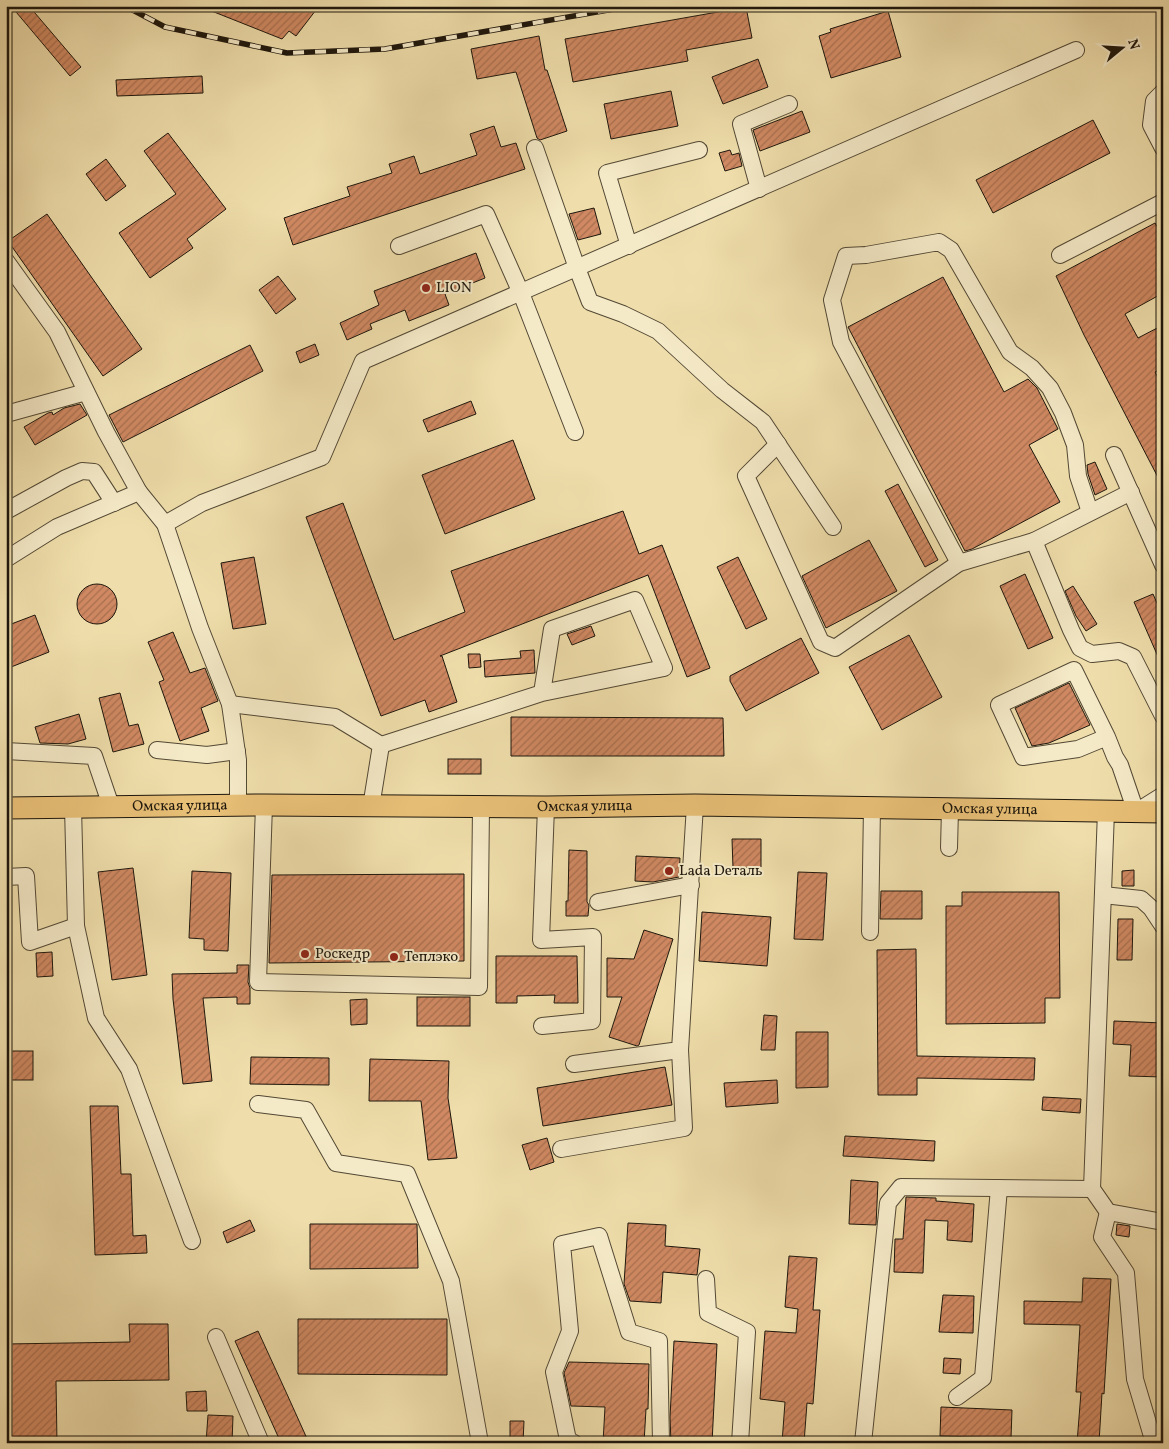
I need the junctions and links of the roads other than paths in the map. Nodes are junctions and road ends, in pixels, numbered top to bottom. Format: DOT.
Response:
graph roads {
  1 [pos="1076,50"];
  2 [pos="1163,92"];
  3 [pos="789,104"];
  4 [pos="534,148"];
  5 [pos="1163,148"];
  6 [pos="699,150"];
  7 [pos="759,189"];
  8 [pos="1163,202"];
  9 [pos="399,246"];
  10 [pos="629,246"];
  11 [pos="1060,255"];
  12 [pos="6,261"];
  13 [pos="577,268"];
  14 [pos="521,293"];
  15 [pos="86,392"];
  16 [pos="6,414"];
  17 [pos="575,432"];
  18 [pos="778,444"];
  19 [pos="1114,455"];
  20 [pos="139,492"];
  21 [pos="1130,492"];
  22 [pos="114,503"];
  23 [pos="6,511"];
  24 [pos="1090,512"];
  25 [pos="165,524"];
  26 [pos="833,527"];
  27 [pos="1034,541"];
  28 [pos="6,559"];
  29 [pos="959,563"];
  30 [pos="1163,565"];
  31 [pos="542,692"];
  32 [pos="230,704"];
  33 [pos="1163,716"];
  34 [pos="1107,737"];
  35 [pos="381,745"];
  36 [pos="156,750"];
  37 [pos="6,751"];
  38 [pos="237,752"];
  39 [pos="1163,795"];
  40 [pos="264,805"];
  41 [pos="695,805"];
  42 [pos="111,806"];
  43 [pos="238,806"];
  44 [pos="73,807"];
  45 [pos="371,807"];
  46 [pos="480,807"];
  47 [pos="546,807"];
  48 [pos="872,807"];
  49 [pos="6,808"];
  50 [pos="950,809"];
  51 [pos="1106,811"];
  52 [pos="1136,812"];
  53 [pos="1163,812"];
  54 [pos="949,848"];
  55 [pos="6,877"];
  56 [pos="691,885"];
  57 [pos="1103,895"];
  58 [pos="598,902"];
  59 [pos="76,926"];
  60 [pos="1163,926"];
  61 [pos="870,932"];
  62 [pos="542,1026"];
  63 [pos="680,1050"];
  64 [pos="574,1064"];
  65 [pos="258,1104"];
  66 [pos="561,1149"];
  67 [pos="999,1188"];
  68 [pos="1092,1189"];
  69 [pos="1108,1212"];
  70 [pos="1163,1222"];
  71 [pos="192,1242"];
  72 [pos="706,1280"];
  73 [pos="216,1337"];
  74 [pos="957,1397"];
  75 [pos="261,1443"];
  76 [pos="480,1443"];
  77 [pos="574,1443"];
  78 [pos="661,1443"];
  79 [pos="740,1443"];
  80 [pos="863,1443"];
  81 [pos="1154,1443"];
  1 -- 7 [label="lane"];
  2 -- 5 [label="lane"];
  3 -- 7 [label="lane"];
  4 -- 13 [label="lane"];
  6 -- 10 [label="lane"];
  7 -- 10 [label="lane"];
  8 -- 11 [label="lane"];
  9 -- 14 [label="lane"];
  10 -- 13 [label="lane"];
  12 -- 15 [label="lane"];
  13 -- 14 [label="lane"];
  13 -- 18 [label="lane"];
  14 -- 17 [label="lane"];
  14 -- 25 [label="lane"];
  15 -- 16 [label="lane"];
  15 -- 20 [label="lane"];
  18 -- 26 [label="lane"];
  18 -- 29 [label="lane"];
  19 -- 21 [label="lane"];
  20 -- 22 [label="lane"];
  20 -- 25 [label="lane"];
  21 -- 24 [label="lane"];
  21 -- 30 [label="lane"];
  22 -- 23 [label="lane"];
  22 -- 28 [label="lane"];
  24 -- 27 [label="lane"];
  24 -- 29 [label="lane"];
  25 -- 32 [label="lane"];
  27 -- 29 [label="lane"];
  27 -- 33 [label="lane"];
  31 -- 31 [label="lane"];
  31 -- 35 [label="lane"];
  32 -- 35 [label="lane"];
  32 -- 38 [label="lane"];
  34 -- 34 [label="lane"];
  34 -- 52 [label="lane"];
  35 -- 45 [label="lane"];
  36 -- 38 [label="lane"];
  37 -- 42 [label="lane"];
  38 -- 43 [label="lane"];
  39 -- 52 [label="lane"];
  40 -- 43 [label="main road, Омская улица"];
  40 -- 45 [label="main road, Омская улица"];
  40 -- 46 [label="lane"];
  41 -- 47 [label="main road, Омская улица"];
  41 -- 48 [label="main road, Омская улица"];
  41 -- 56 [label="lane"];
  42 -- 43 [label="main road, Омская улица"];
  42 -- 44 [label="main road, Омская улица"];
  44 -- 49 [label="main road, Омская улица"];
  44 -- 59 [label="lane"];
  45 -- 46 [label="main road, Омская улица"];
  46 -- 47 [label="main road, Омская улица"];
  47 -- 62 [label="lane"];
  48 -- 50 [label="main road, Омская улица"];
  48 -- 61 [label="lane"];
  50 -- 51 [label="main road, Омская улица"];
  50 -- 54 [label="lane"];
  51 -- 52 [label="main road, Омская улица"];
  51 -- 57 [label="lane"];
  52 -- 53 [label="main road, Омская улица"];
  55 -- 59 [label="lane"];
  56 -- 58 [label="lane"];
  56 -- 63 [label="lane"];
  57 -- 60 [label="lane"];
  57 -- 68 [label="lane"];
  59 -- 71 [label="lane"];
  63 -- 64 [label="lane"];
  63 -- 66 [label="lane"];
  65 -- 76 [label="lane"];
  67 -- 68 [label="lane"];
  67 -- 74 [label="lane"];
  67 -- 80 [label="lane"];
  68 -- 69 [label="lane"];
  69 -- 70 [label="lane"];
  69 -- 81 [label="lane"];
  72 -- 79 [label="lane"];
  73 -- 75 [label="lane"];
  77 -- 78 [label="lane"];
}
